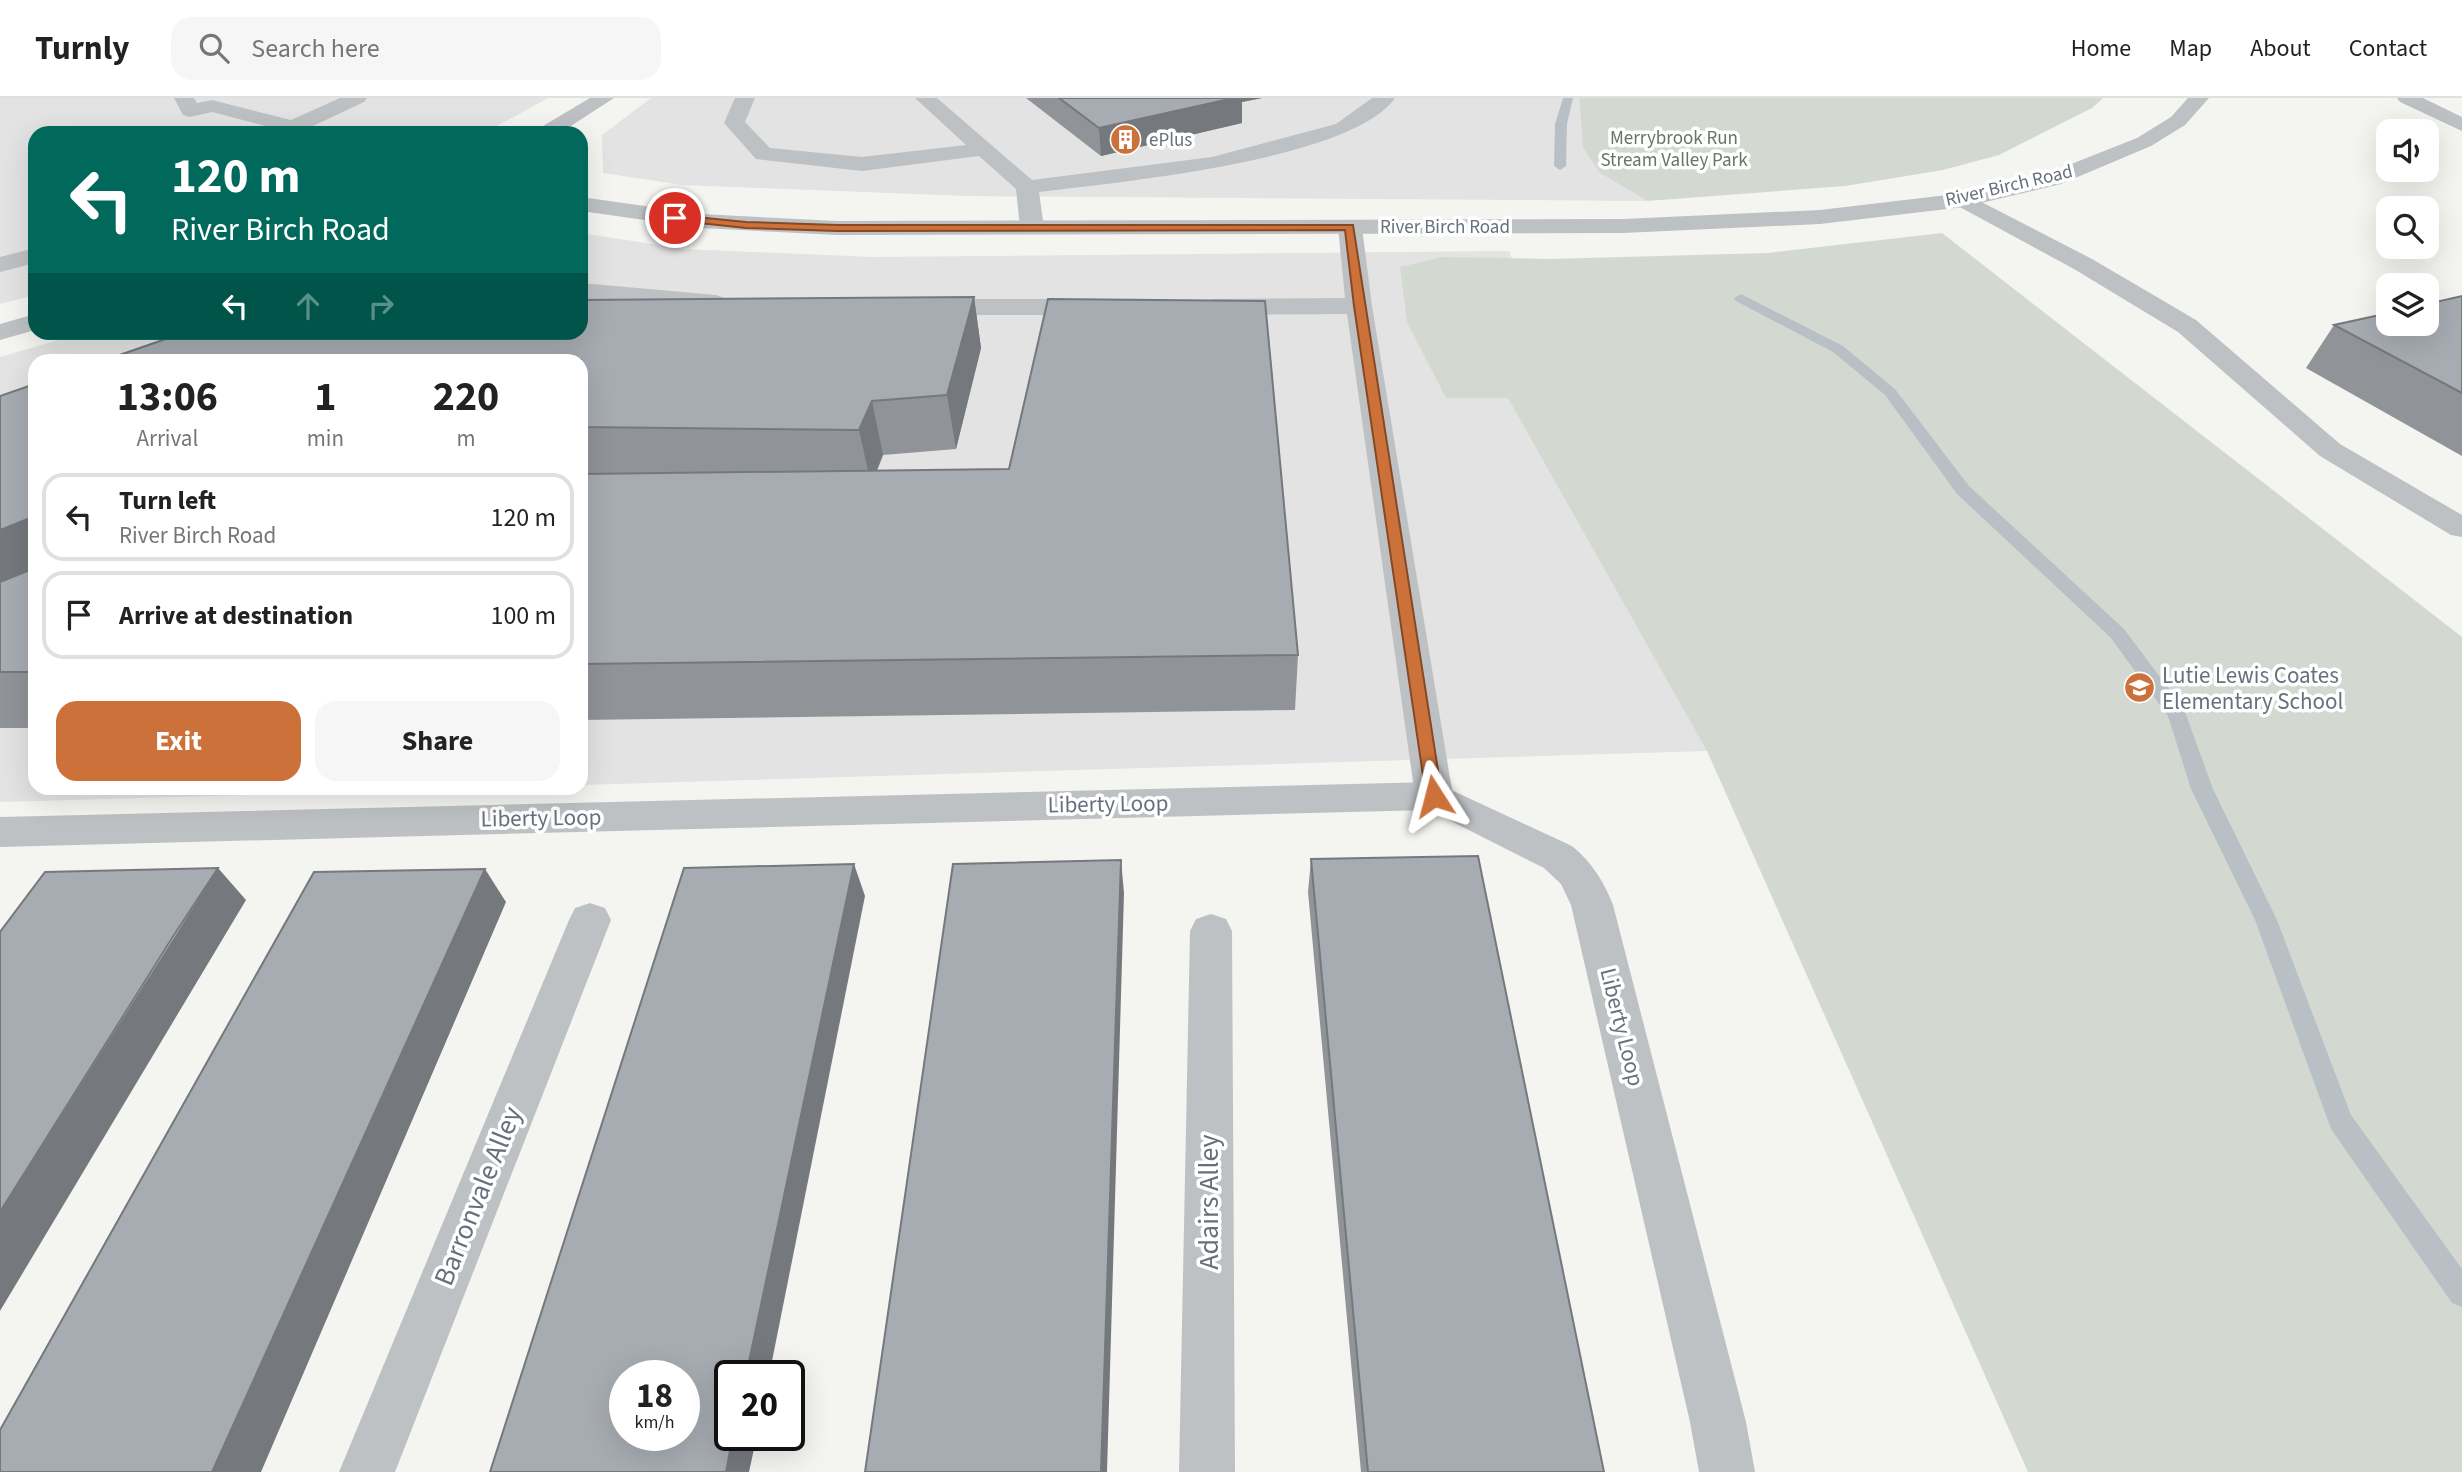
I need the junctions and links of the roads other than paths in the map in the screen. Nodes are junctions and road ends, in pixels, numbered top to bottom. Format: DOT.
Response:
graph roads {
  1 [pos="357,98"];
  2 [pos="604,98"];
  3 [pos="745,98"];
  4 [pos="925,98"];
  5 [pos="1383,98"];
  6 [pos="2199,98"];
  7 [pos="2407,98"];
  8 [pos="221,102"];
  9 [pos="187,105"];
  10 [pos="2462,125"];
  11 [pos="197,126"];
  12 [pos="290,126"];
  13 [pos="295,126"];
  14 [pos="557,126"];
  15 [pos="984,149"];
  16 [pos="1027,187"];
  17 [pos="1964,200"];
  18 [pos="588,205"];
  19 [pos="1350,227"];
  20 [pos="1032,228"];
  21 [pos="28,257"];
  22 [pos="0,265"];
  23 [pos="588,291"];
  24 [pos="736,304"];
  25 [pos="1359,306"];
  26 [pos="904,307"];
  27 [pos="1121,307"];
  28 [pos="1191,307"];
  29 [pos="28,325"];
  30 [pos="0,332"];
  31 [pos="2462,528"];
  32 [pos="1434,796"];
  33 [pos="0,832"];
  34 [pos="590,920"];
  35 [pos="1211,931"];
  36 [pos="367,1472"];
  37 [pos="1208,1472"];
  38 [pos="1727,1472"];
  1 -- 13 [label="street"];
  2 -- 14 [label="street"];
  3 -- 15 [label="street"];
  4 -- 15 [label="street"];
  5 -- 16 [label="street"];
  6 -- 17 [label="street, River Birch Road"];
  7 -- 10 [label="street"];
  8 -- 9 [label="street"];
  8 -- 12 [label="street"];
  9 -- 11 [label="street"];
  15 -- 16 [label="street"];
  16 -- 20 [label="street"];
  17 -- 19 [label="street, River Birch Road"];
  17 -- 31 [label="street"];
  18 -- 20 [label="street, River Birch Road"];
  19 -- 20 [label="street, River Birch Road"];
  19 -- 25 [label="street"];
  21 -- 22 [label="street"];
  23 -- 24 [label="street"];
  25 -- 28 [label="street"];
  25 -- 32 [label="street"];
  26 -- 27 [label="street"];
  29 -- 30 [label="street"];
  32 -- 33 [label="street, Liberty Loop"];
  32 -- 38 [label="street, Liberty Loop"];
  34 -- 36 [label="street, Barronvale Alley"];
  35 -- 37 [label="street, Adairs Alley"];
}
